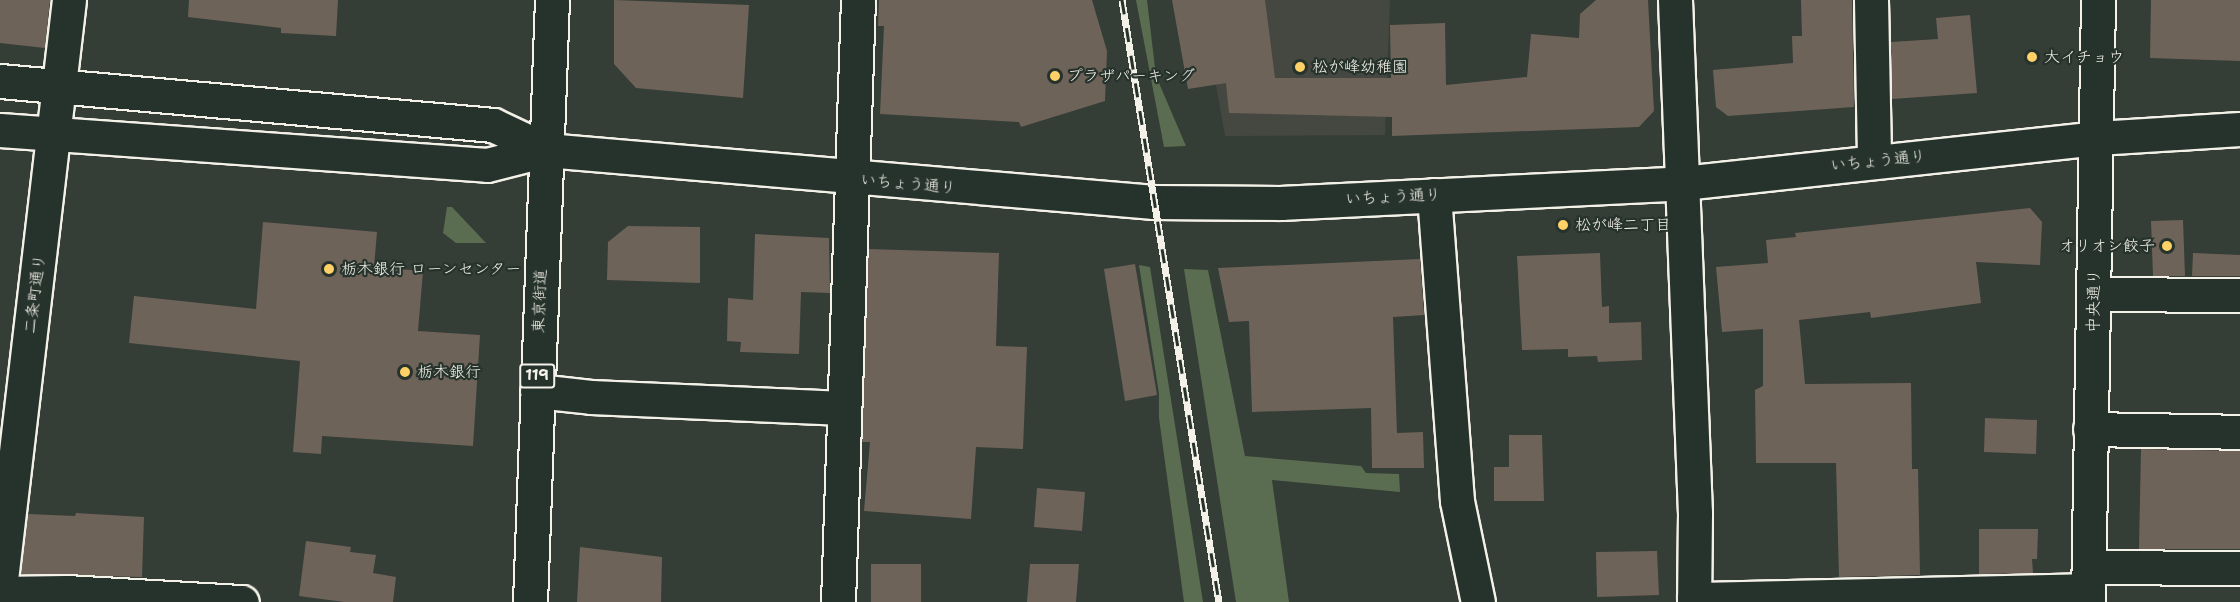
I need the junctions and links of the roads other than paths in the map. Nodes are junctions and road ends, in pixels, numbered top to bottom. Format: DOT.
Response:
graph roads {
  1 [pos="69,0"];
  2 [pos="552,0"];
  3 [pos="858,0"];
  4 [pos="1675,0"];
  5 [pos="1870,0"];
  6 [pos="2098,0"];
  7 [pos="0,81"];
  8 [pos="58,86"];
  9 [pos="2240,129"];
  10 [pos="0,130"];
  11 [pos="53,135"];
  12 [pos="2097,138"];
  13 [pos="546,150"];
  14 [pos="1874,161"];
  15 [pos="852,179"];
  16 [pos="1683,183"];
  17 [pos="1434,195"];
  18 [pos="2094,294"];
  19 [pos="2240,295"];
  20 [pos="537,391"];
  21 [pos="844,408"];
  22 [pos="2090,429"];
  23 [pos="2240,432"];
  24 [pos="2240,568"];
  25 [pos="2088,586"];
  26 [pos="0,588"];
  27 [pos="0,593"];
  28 [pos="67,597"];
  29 [pos="1694,600"];
  30 [pos="242,602"];
  31 [pos="530,602"];
  32 [pos="838,602"];
  33 [pos="1478,602"];
  1 -- 8 [label="main road, 二条町通り"];
  2 -- 13 [label="main road, 東京街道 / 119"];
  3 -- 15 [label="main road"];
  4 -- 16 [label="main road"];
  5 -- 14 [label="main road"];
  6 -- 12 [label="main road, 中央通り"];
  7 -- 8 [label="main road"];
  8 -- 11 [label="main road, 二条町通り"];
  8 -- 13 [label="main road"];
  9 -- 12 [label="main road, いちょう通り"];
  10 -- 11 [label="main road"];
  11 -- 13 [label="main road"];
  11 -- 26 [label="main road, 二条町通り"];
  12 -- 14 [label="main road, いちょう通り"];
  12 -- 18 [label="main road, 中央通り"];
  13 -- 15 [label="main road, いちょう通り"];
  13 -- 20 [label="main road, 東京街道 / 119"];
  14 -- 16 [label="main road, いちょう通り"];
  15 -- 17 [label="main road, いちょう通り"];
  15 -- 21 [label="main road"];
  16 -- 17 [label="main road, いちょう通り"];
  16 -- 29 [label="main road"];
  17 -- 33 [label="main road"];
  18 -- 19 [label="main road"];
  18 -- 22 [label="main road, 中央通り"];
  20 -- 21 [label="main road"];
  20 -- 31 [label="main road, 東京街道 / 119"];
  21 -- 32 [label="main road"];
  22 -- 23 [label="main road"];
  22 -- 25 [label="main road, 中央通り"];
  24 -- 25 [label="main road"];
  25 -- 29 [label="main road"];
  27 -- 28 [label="main road"];
  28 -- 30 [label="main road"];
}
